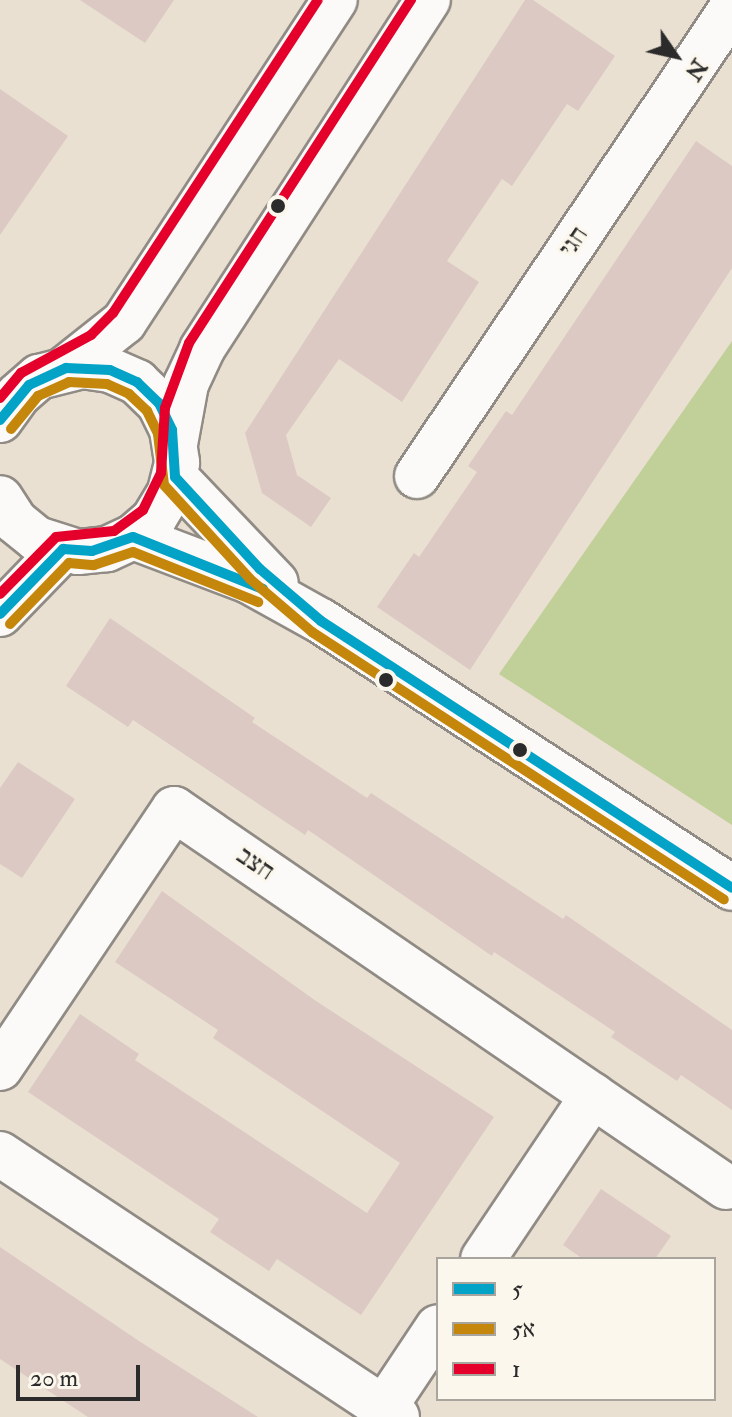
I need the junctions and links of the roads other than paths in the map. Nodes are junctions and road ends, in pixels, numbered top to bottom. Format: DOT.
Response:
graph roads {
  1 [pos="335,0"];
  2 [pos="428,0"];
  3 [pos="724,37"];
  4 [pos="66,368"];
  5 [pos="0,420"];
  6 [pos="175,460"];
  7 [pos="417,476"];
  8 [pos="0,498"];
  9 [pos="133,537"];
  10 [pos="63,549"];
  11 [pos="0,614"];
  12 [pos="321,621"];
  13 [pos="732,888"];
  14 [pos="0,1068"];
  15 [pos="593,1095"];
  16 [pos="0,1154"];
  17 [pos="726,1187"];
  18 [pos="484,1257"];
  19 [pos="436,1331"];
  20 [pos="390,1413"];
  1 -- 4 [label="street"];
  2 -- 6 [label="street"];
  3 -- 7 [label="street, חגי"];
  4 -- 5 [label="street"];
  4 -- 6 [label="street"];
  6 -- 9 [label="street"];
  6 -- 12 [label="street"];
  8 -- 10 [label="street"];
  9 -- 10 [label="street"];
  9 -- 12 [label="street"];
  10 -- 11 [label="street"];
  12 -- 13 [label="street"];
  14 -- 15 [label="street, חצב"];
  15 -- 17 [label="street, חצב"];
  15 -- 18 [label="street"];
  16 -- 20 [label="street"];
  19 -- 20 [label="street"];
}
